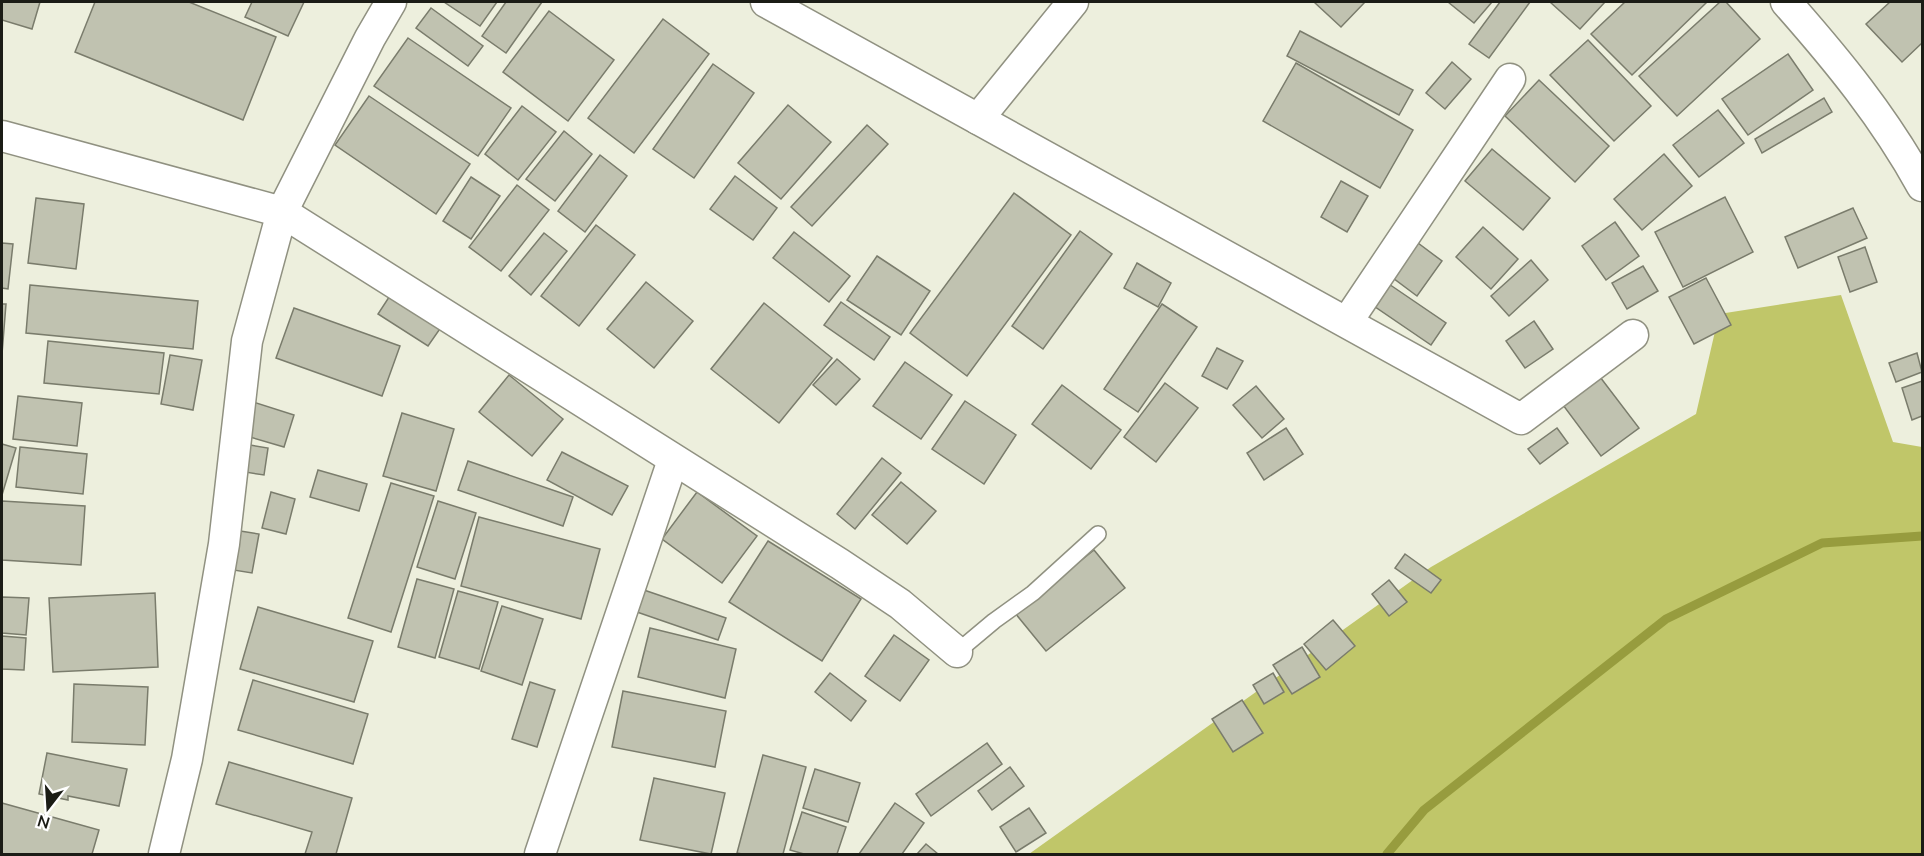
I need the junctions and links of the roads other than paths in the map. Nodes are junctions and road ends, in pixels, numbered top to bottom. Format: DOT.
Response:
graph roads {
  1 [pos="391,2"];
  2 [pos="766,2"];
  3 [pos="1073,2"];
  4 [pos="1786,2"];
  5 [pos="1510,79"];
  6 [pos="978,119"];
  7 [pos="2,135"];
  8 [pos="1923,186"];
  9 [pos="282,212"];
  10 [pos="1347,322"];
  11 [pos="1633,335"];
  12 [pos="673,460"];
  13 [pos="1098,534"];
  14 [pos="957,652"];
  15 [pos="164,855"];
  16 [pos="540,855"];
  1 -- 9 [label="street"];
  2 -- 6 [label="street"];
  3 -- 6 [label="street"];
  4 -- 8 [label="street"];
  5 -- 10 [label="street"];
  6 -- 10 [label="street"];
  7 -- 9 [label="street"];
  9 -- 12 [label="street"];
  9 -- 15 [label="street"];
  10 -- 11 [label="street"];
  12 -- 14 [label="street"];
  12 -- 16 [label="street"];
  13 -- 14 [label="lane"];
}
